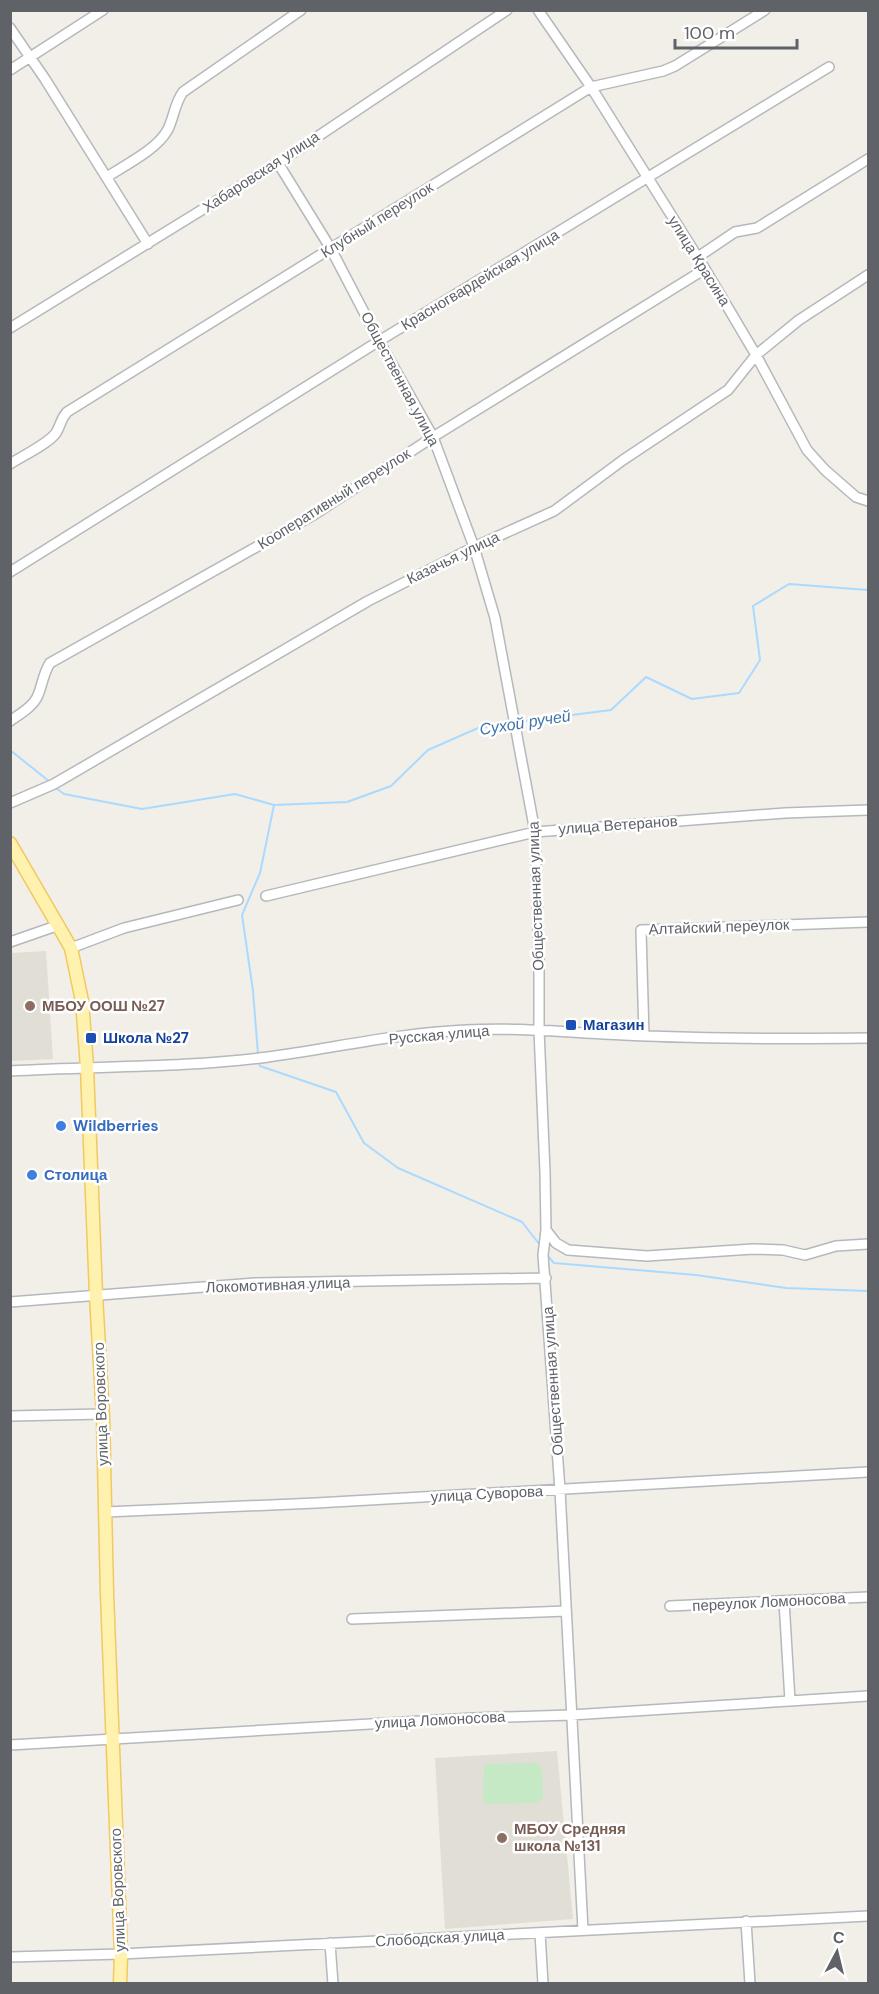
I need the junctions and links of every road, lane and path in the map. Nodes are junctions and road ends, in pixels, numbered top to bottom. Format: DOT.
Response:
graph roads {
  1 [pos="103,10"];
  2 [pos="301,10"];
  3 [pos="507,10"];
  4 [pos="538,10"];
  5 [pos="765,10"];
  6 [pos="10,28"];
  7 [pos="31,58"];
  8 [pos="829,67"];
  9 [pos="10,70"];
  10 [pos="591,87"];
  11 [pos="868,159"];
  12 [pos="278,163"];
  13 [pos="107,177"];
  14 [pos="648,179"];
  15 [pos="148,244"];
  16 [pos="331,249"];
  17 [pos="698,257"];
  18 [pos="705,269"];
  19 [pos="868,275"];
  20 [pos="10,328"];
  21 [pos="379,341"];
  22 [pos="756,355"];
  23 [pos="434,437"];
  24 [pos="10,464"];
  25 [pos="868,501"];
  26 [pos="474,547"];
  27 [pos="10,572"];
  28 [pos="10,721"];
  29 [pos="10,803"];
  30 [pos="868,810"];
  31 [pos="535,832"];
  32 [pos="10,843"];
  33 [pos="266,896"];
  34 [pos="238,900"];
  35 [pos="868,922"];
  36 [pos="59,925"];
  37 [pos="10,942"];
  38 [pos="71,948"];
  39 [pos="539,1030"];
  40 [pos="644,1036"];
  41 [pos="868,1038"];
  42 [pos="87,1067"];
  43 [pos="10,1071"];
  44 [pos="546,1230"];
  45 [pos="868,1244"];
  46 [pos="546,1278"];
  47 [pos="96,1295"];
  48 [pos="10,1302"];
  49 [pos="103,1414"];
  50 [pos="10,1416"];
  51 [pos="868,1472"];
  52 [pos="560,1490"];
  53 [pos="105,1512"];
  54 [pos="868,1597"];
  55 [pos="783,1601"];
  56 [pos="670,1606"];
  57 [pos="566,1611"];
  58 [pos="352,1618"];
  59 [pos="868,1696"];
  60 [pos="790,1701"];
  61 [pos="571,1715"];
  62 [pos="112,1739"];
  63 [pos="10,1745"];
  64 [pos="868,1916"];
  65 [pos="746,1921"];
  66 [pos="583,1930"];
  67 [pos="540,1933"];
  68 [pos="330,1943"];
  69 [pos="121,1954"];
  70 [pos="10,1957"];
  71 [pos="120,1983"];
  72 [pos="333,1983"];
  73 [pos="543,1983"];
  74 [pos="750,1983"];
  1 -- 7 [label="street"];
  2 -- 13 [label="street"];
  3 -- 12 [label="street, Хабаровская улица"];
  4 -- 10 [label="street, улица Красина"];
  5 -- 10 [label="street, Клубный переулок"];
  6 -- 7 [label="street"];
  7 -- 9 [label="street"];
  7 -- 13 [label="street"];
  8 -- 14 [label="street, Красногвардейская улица"];
  10 -- 14 [label="street, улица Красина"];
  10 -- 16 [label="street, Клубный переулок"];
  11 -- 17 [label="street"];
  12 -- 15 [label="street, Хабаровская улица"];
  12 -- 16 [label="street, Общественная улица"];
  13 -- 15 [label="street"];
  14 -- 17 [label="street, улица Красина"];
  14 -- 21 [label="street, Красногвардейская улица"];
  15 -- 20 [label="street, Хабаровская улица"];
  16 -- 21 [label="street, Общественная улица"];
  16 -- 24 [label="street, Клубный переулок"];
  17 -- 18 [label="street, улица Красина"];
  18 -- 22 [label="street, улица Красина"];
  18 -- 23 [label="street, Кооперативный переулок"];
  19 -- 22 [label="street, Казачья улица"];
  21 -- 23 [label="street, Общественная улица"];
  21 -- 27 [label="street, Красногвардейская улица"];
  22 -- 25 [label="street, улица Красина"];
  22 -- 26 [label="street, Казачья улица"];
  23 -- 26 [label="street, Общественная улица"];
  23 -- 28 [label="street, Кооперативный переулок"];
  26 -- 29 [label="street, Казачья улица"];
  26 -- 31 [label="street, Общественная улица"];
  30 -- 31 [label="street, улица Ветеранов"];
  31 -- 33 [label="street, улица Ветеранов"];
  31 -- 39 [label="street, Общественная улица"];
  32 -- 36 [label="main road, улица Воровского"];
  34 -- 38 [label="street"];
  35 -- 40 [label="street, Алтайский переулок"];
  36 -- 37 [label="street"];
  36 -- 38 [label="main road, улица Воровского"];
  38 -- 42 [label="main road, улица Воровского"];
  39 -- 40 [label="street, Русская улица"];
  39 -- 42 [label="street, Русская улица"];
  39 -- 44 [label="street, Общественная улица"];
  40 -- 41 [label="street, Русская улица"];
  42 -- 43 [label="street, Русская улица"];
  42 -- 47 [label="main road, улица Воровского"];
  44 -- 45 [label="street"];
  44 -- 46 [label="street, Общественная улица"];
  46 -- 47 [label="street, Локомотивная улица"];
  46 -- 52 [label="street, Общественная улица"];
  47 -- 48 [label="street, Локомотивная улица"];
  47 -- 49 [label="main road, улица Воровского"];
  49 -- 50 [label="street"];
  49 -- 53 [label="main road, улица Воровского"];
  51 -- 52 [label="street, улица Суворова"];
  52 -- 53 [label="street, улица Суворова"];
  52 -- 57 [label="street, Общественная улица"];
  53 -- 62 [label="main road, улица Воровского"];
  54 -- 55 [label="street, переулок Ломоносова"];
  55 -- 56 [label="street, переулок Ломоносова"];
  55 -- 60 [label="street"];
  57 -- 58 [label="street"];
  57 -- 61 [label="street, Общественная улица"];
  59 -- 60 [label="street, улица Ломоносова"];
  60 -- 61 [label="street, улица Ломоносова"];
  61 -- 62 [label="street, улица Ломоносова"];
  61 -- 66 [label="street, Общественная улица"];
  62 -- 63 [label="street, улица Ломоносова"];
  62 -- 69 [label="main road, улица Воровского"];
  64 -- 65 [label="street, Слободская улица"];
  65 -- 66 [label="street, Слободская улица"];
  65 -- 74 [label="street"];
  66 -- 67 [label="street, Слободская улица"];
  67 -- 68 [label="street, Слободская улица"];
  67 -- 73 [label="street"];
  68 -- 69 [label="street, Слободская улица"];
  68 -- 72 [label="street"];
  69 -- 70 [label="street, Слободская улица"];
  69 -- 71 [label="main road, улица Воровского"];
}
